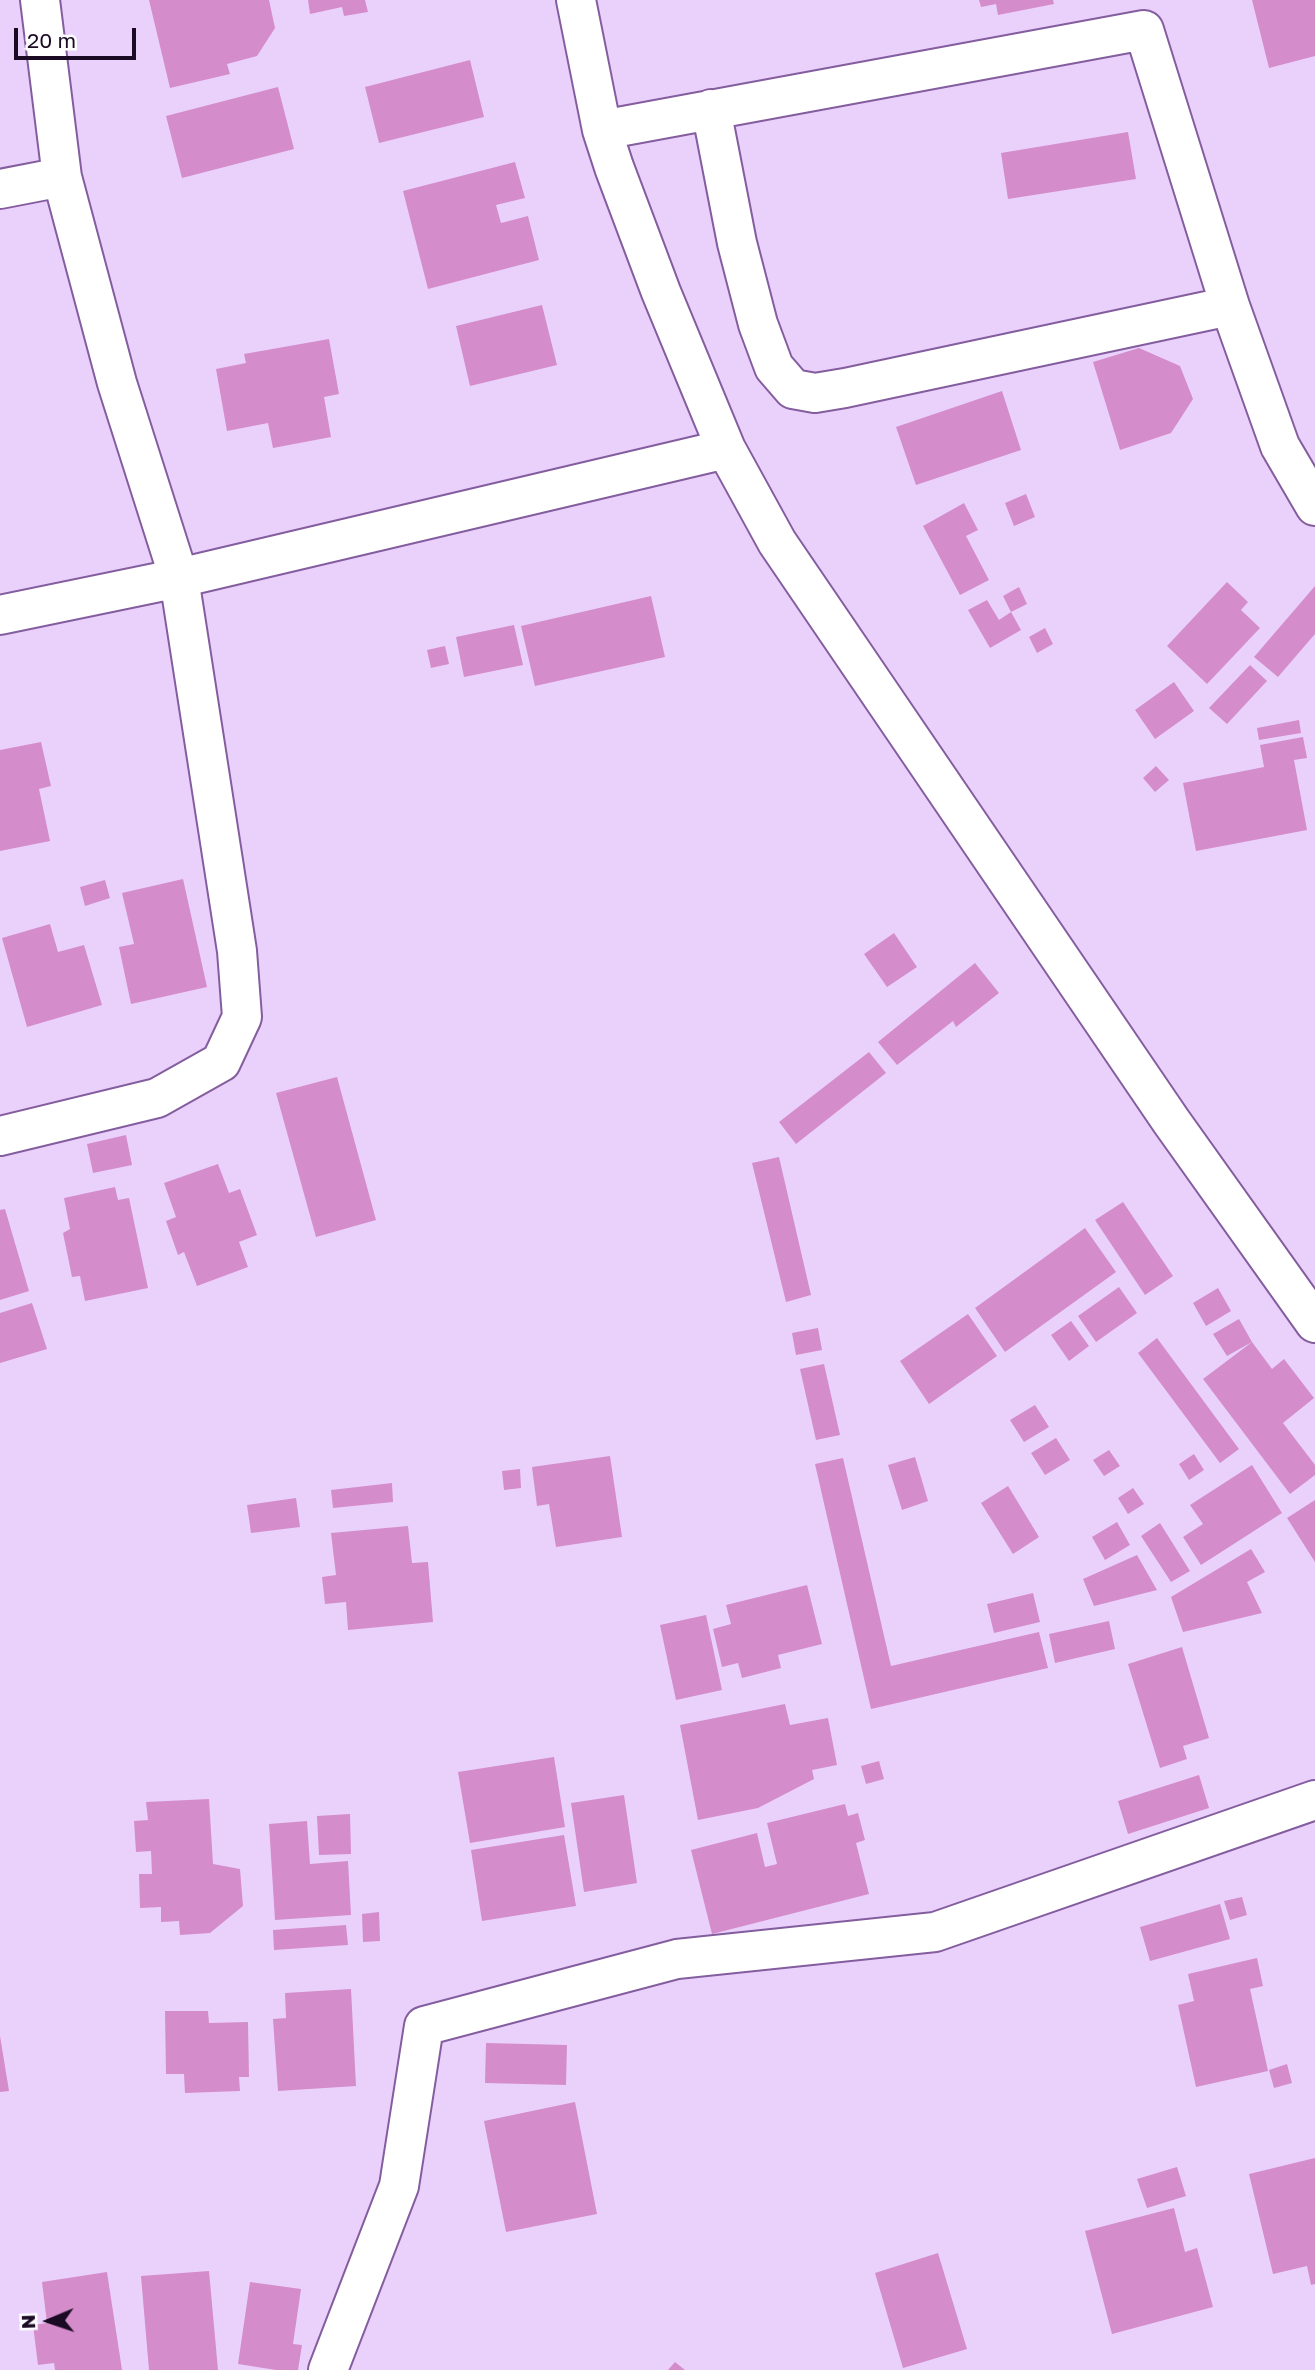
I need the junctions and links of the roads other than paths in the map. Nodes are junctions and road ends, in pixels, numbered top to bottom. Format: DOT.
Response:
graph roads {
  1 [pos="40,0"];
  2 [pos="576,0"];
  3 [pos="1141,15"];
  4 [pos="711,110"];
  5 [pos="602,130"];
  6 [pos="62,177"];
  7 [pos="0,189"];
  8 [pos="1230,306"];
  9 [pos="726,449"];
  10 [pos="1315,506"];
  11 [pos="179,578"];
  12 [pos="0,615"];
  13 [pos="0,1136"];
  14 [pos="1315,1323"];
  15 [pos="1315,1800"];
  16 [pos="328,2370"];
  1 -- 6 [label="street"];
  2 -- 5 [label="street"];
  3 -- 4 [label="street"];
  3 -- 8 [label="street"];
  4 -- 5 [label="street"];
  4 -- 8 [label="street"];
  5 -- 9 [label="street"];
  6 -- 7 [label="street"];
  6 -- 11 [label="street"];
  8 -- 10 [label="street"];
  9 -- 11 [label="street"];
  9 -- 14 [label="street"];
  11 -- 12 [label="street"];
  11 -- 13 [label="street"];
  15 -- 16 [label="street"];
}
